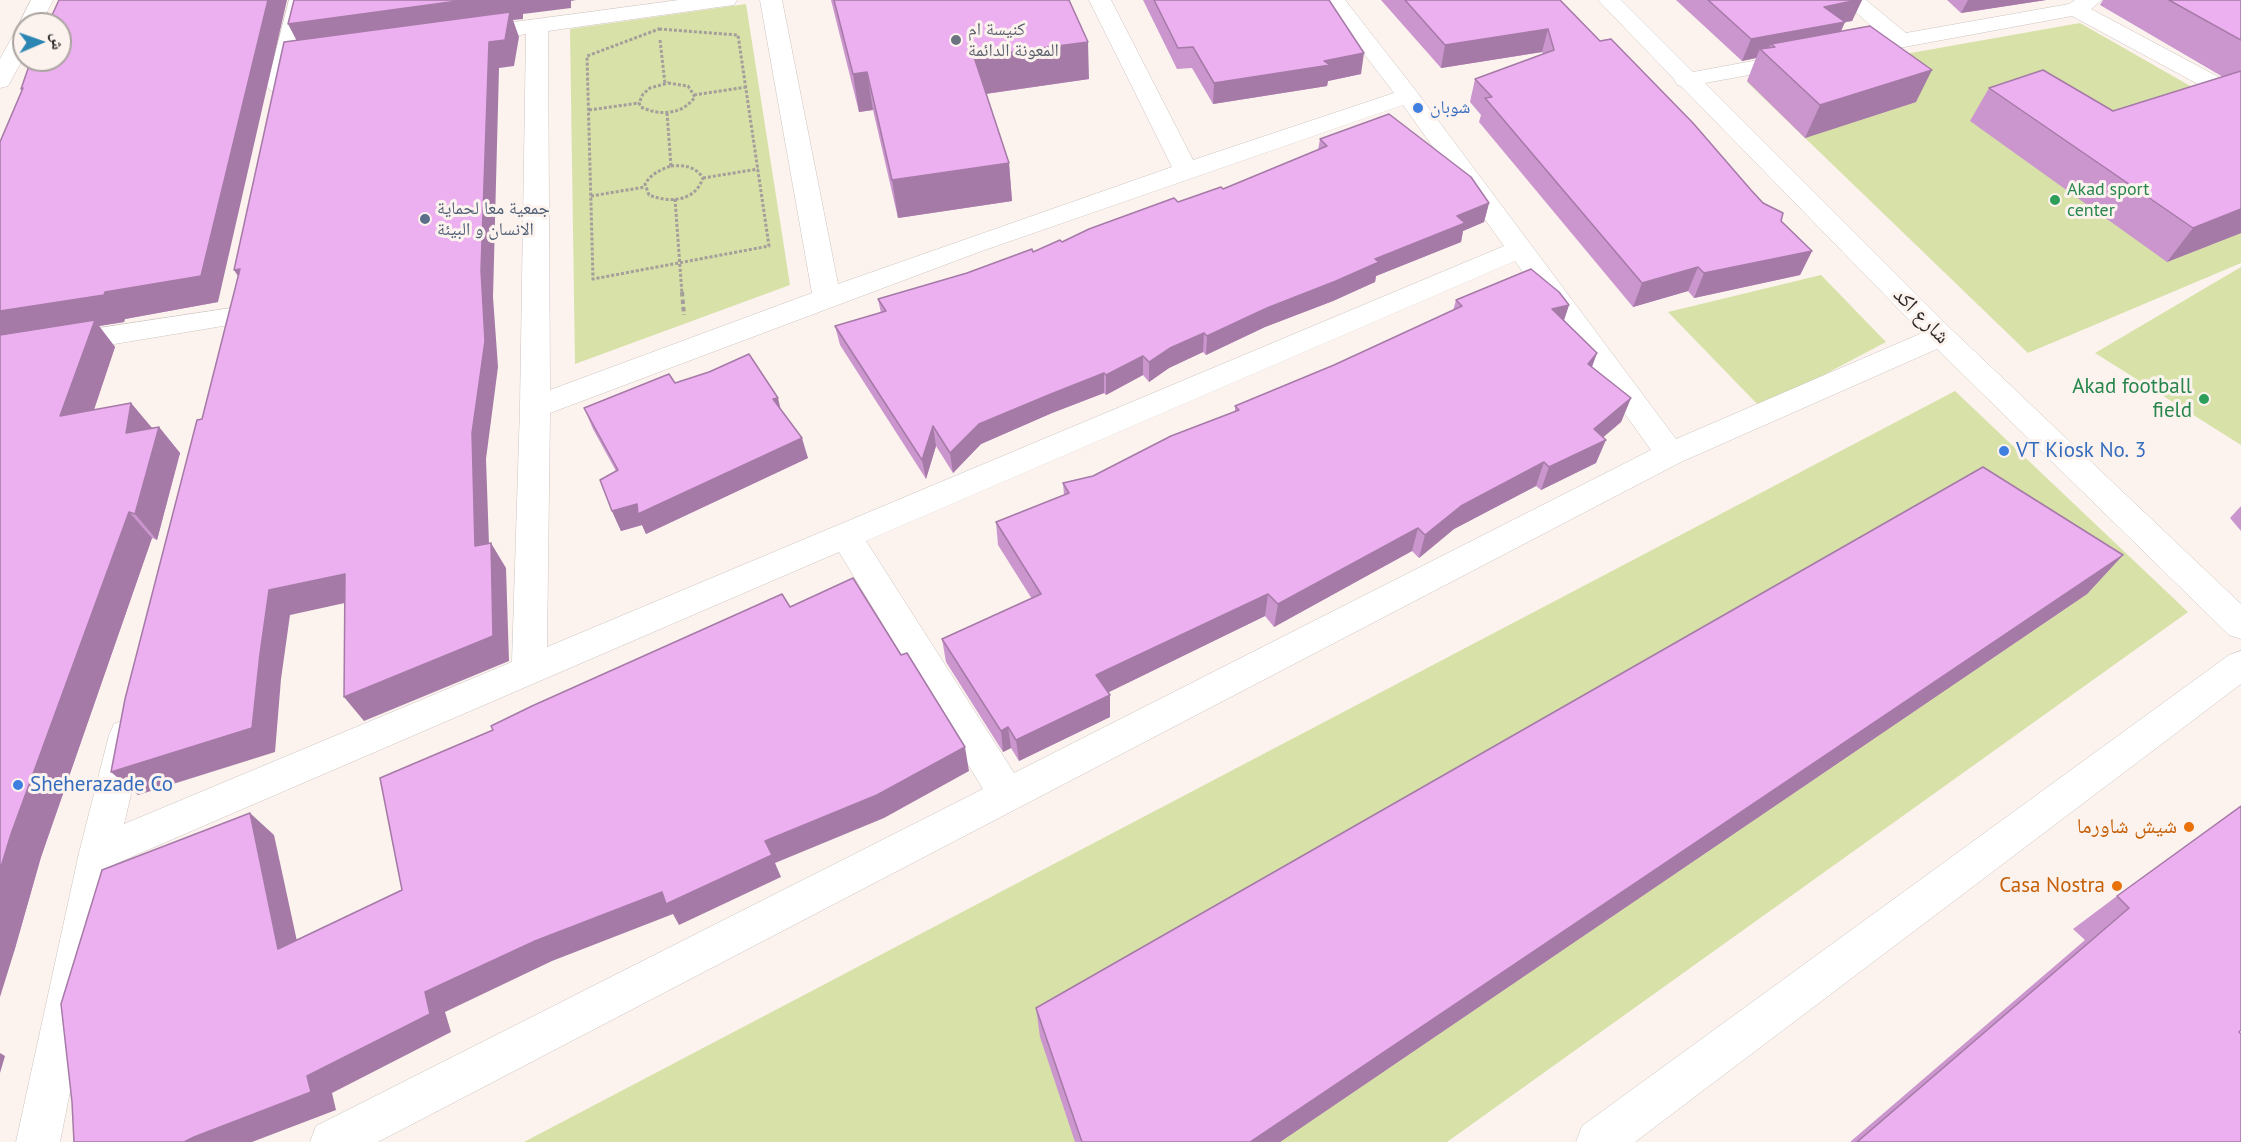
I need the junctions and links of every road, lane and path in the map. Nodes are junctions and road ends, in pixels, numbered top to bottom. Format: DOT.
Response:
graph roads {
  1 [pos="300,0"];
  2 [pos="726,0"];
  3 [pos="771,0"];
  4 [pos="1100,0"];
  5 [pos="1334,0"];
  6 [pos="1609,0"];
  7 [pos="1853,0"];
  8 [pos="2083,4"];
  9 [pos="537,26"];
  10 [pos="659,29"];
  11 [pos="491,33"];
  12 [pos="1902,41"];
  13 [pos="12,58"];
  14 [pos="1685,80"];
  15 [pos="0,81"];
  16 [pos="665,84"];
  17 [pos="747,87"];
  18 [pos="694,94"];
  19 [pos="1408,96"];
  20 [pos="2241,98"];
  21 [pos="639,103"];
  22 [pos="589,110"];
  23 [pos="667,113"];
  24 [pos="272,119"];
  25 [pos="671,166"];
  26 [pos="758,169"];
  27 [pos="1185,169"];
  28 [pos="704,178"];
  29 [pos="645,187"];
  30 [pos="591,196"];
  31 [pos="675,199"];
  32 [pos="1518,250"];
  33 [pos="679,263"];
  34 [pos="827,298"];
  35 [pos="1941,336"];
  36 [pos="687,349"];
  37 [pos="223,351"];
  38 [pos="0,353"];
  39 [pos="535,407"];
  40 [pos="1670,454"];
  41 [pos="845,535"];
  42 [pos="2241,625"];
  43 [pos="2241,665"];
  44 [pos="529,669"];
  45 [pos="135,704"];
  46 [pos="1007,795"];
  47 [pos="98,853"];
  48 [pos="38,1142"];
  49 [pos="332,1142"];
  50 [pos="1598,1142"];
  1 -- 24 [label="street"];
  2 -- 9 [label="street"];
  3 -- 34 [label="street"];
  4 -- 27 [label="street"];
  5 -- 19 [label="street"];
  6 -- 14 [label="street, شارع اكد"];
  7 -- 12 [label="street"];
  8 -- 12 [label="street"];
  8 -- 20 [label="street"];
  9 -- 11 [label="street"];
  9 -- 39 [label="street"];
  10 -- 16 [label="path"];
  10 -- 17 [label="path"];
  10 -- 22 [label="path"];
  12 -- 14 [label="street"];
  13 -- 15 [label="street"];
  14 -- 35 [label="street, شارع اكد"];
  16 -- 18 [label="path"];
  16 -- 21 [label="path"];
  17 -- 18 [label="path"];
  17 -- 26 [label="path"];
  18 -- 23 [label="path"];
  19 -- 27 [label="street"];
  19 -- 32 [label="street"];
  21 -- 22 [label="path"];
  21 -- 23 [label="path"];
  22 -- 30 [label="path"];
  23 -- 25 [label="path"];
  25 -- 28 [label="path"];
  25 -- 29 [label="path"];
  26 -- 28 [label="path"];
  26 -- 33 [label="path"];
  27 -- 34 [label="street"];
  28 -- 31 [label="path"];
  29 -- 30 [label="path"];
  29 -- 31 [label="path"];
  30 -- 33 [label="path"];
  31 -- 33 [label="path"];
  32 -- 40 [label="street"];
  32 -- 41 [label="street"];
  33 -- 36 [label="path"];
  34 -- 36 [label="street"];
  35 -- 40 [label="street"];
  35 -- 42 [label="street, شارع اكد"];
  36 -- 39 [label="street"];
  37 -- 38 [label="street"];
  39 -- 44 [label="street"];
  40 -- 46 [label="street"];
  41 -- 44 [label="street"];
  41 -- 46 [label="street"];
  43 -- 50 [label="street"];
  44 -- 47 [label="street"];
  45 -- 47 [label="street"];
  46 -- 49 [label="street"];
  47 -- 48 [label="street"];
}
